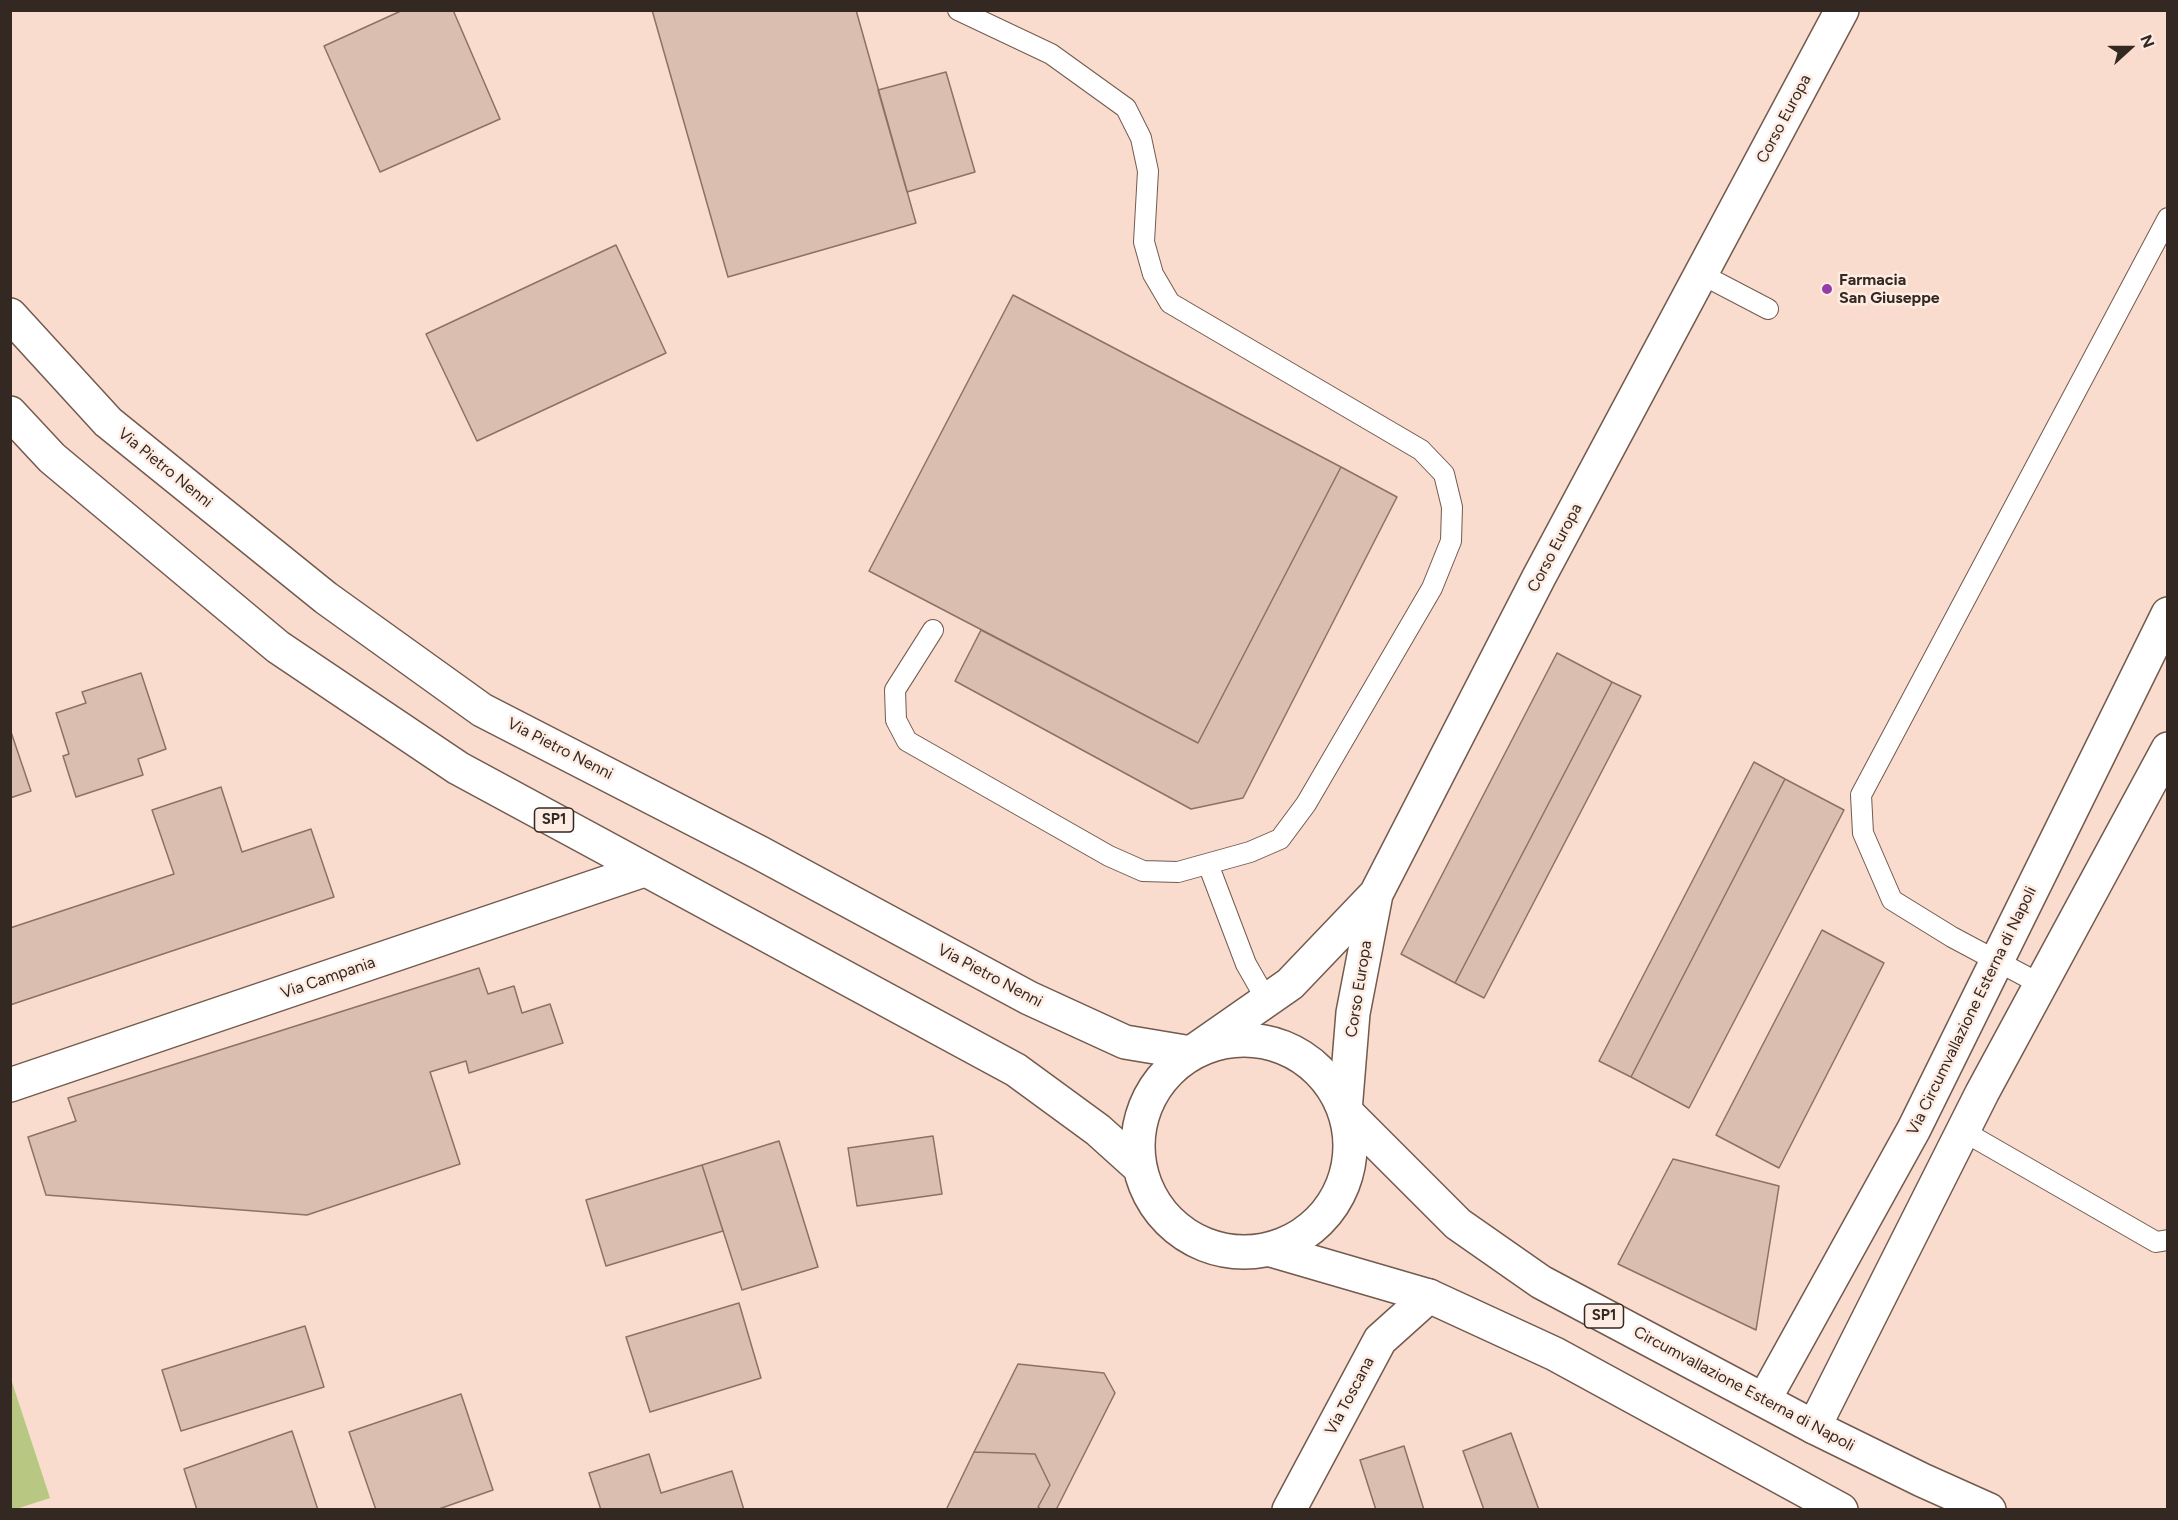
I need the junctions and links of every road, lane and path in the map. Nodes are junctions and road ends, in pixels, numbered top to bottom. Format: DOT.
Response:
graph roads {
  1 [pos="958,10"];
  2 [pos="1842,10"];
  3 [pos="2168,218"];
  4 [pos="1701,274"];
  5 [pos="1768,309"];
  6 [pos="10,315"];
  7 [pos="10,413"];
  8 [pos="2168,614"];
  9 [pos="933,630"];
  10 [pos="2168,749"];
  11 [pos="1208,864"];
  12 [pos="644,870"];
  13 [pos="1376,894"];
  14 [pos="1996,961"];
  15 [pos="2040,984"];
  16 [pos="1266,999"];
  17 [pos="1191,1053"];
  18 [pos="10,1085"];
  19 [pos="1345,1111"];
  20 [pos="1963,1131"];
  21 [pos="1139,1167"];
  22 [pos="2168,1240"];
  23 [pos="1271,1250"];
  24 [pos="1429,1296"];
  25 [pos="1764,1400"];
  26 [pos="1814,1427"];
  27 [pos="1289,1509"];
  28 [pos="1841,1509"];
  29 [pos="1989,1509"];
  1 -- 11 [label="lane"];
  2 -- 4 [label="main road, Corso Europa"];
  3 -- 14 [label="lane"];
  4 -- 5 [label="lane"];
  4 -- 13 [label="main road, Corso Europa"];
  6 -- 17 [label="main road, Via Pietro Nenni"];
  7 -- 12 [label="main road, SP1"];
  8 -- 14 [label="main road, Via Circumvallazione Esterna di Napoli"];
  9 -- 11 [label="lane"];
  10 -- 15 [label="main road"];
  11 -- 16 [label="lane"];
  12 -- 18 [label="main road, Via Campania"];
  12 -- 21 [label="main road, SP1"];
  13 -- 16 [label="main road"];
  13 -- 19 [label="main road, Corso Europa"];
  14 -- 15 [label="lane"];
  14 -- 25 [label="main road, Via Circumvallazione Esterna di Napoli"];
  15 -- 20 [label="main road"];
  16 -- 17 [label="main road"];
  17 -- 19 [label="main road"];
  17 -- 21 [label="main road"];
  19 -- 23 [label="main road"];
  19 -- 25 [label="main road, Circumvallazione Esterna di Napoli / SP1"];
  20 -- 22 [label="lane"];
  20 -- 26 [label="main road"];
  21 -- 23 [label="main road"];
  23 -- 24 [label="main road"];
  24 -- 27 [label="main road, Via Toscana"];
  24 -- 28 [label="main road"];
  25 -- 26 [label="main road, Circumvallazione Esterna di Napoli / SP1"];
  26 -- 29 [label="main road, Circumvallazione Esterna di Napoli / SP1"];
}
